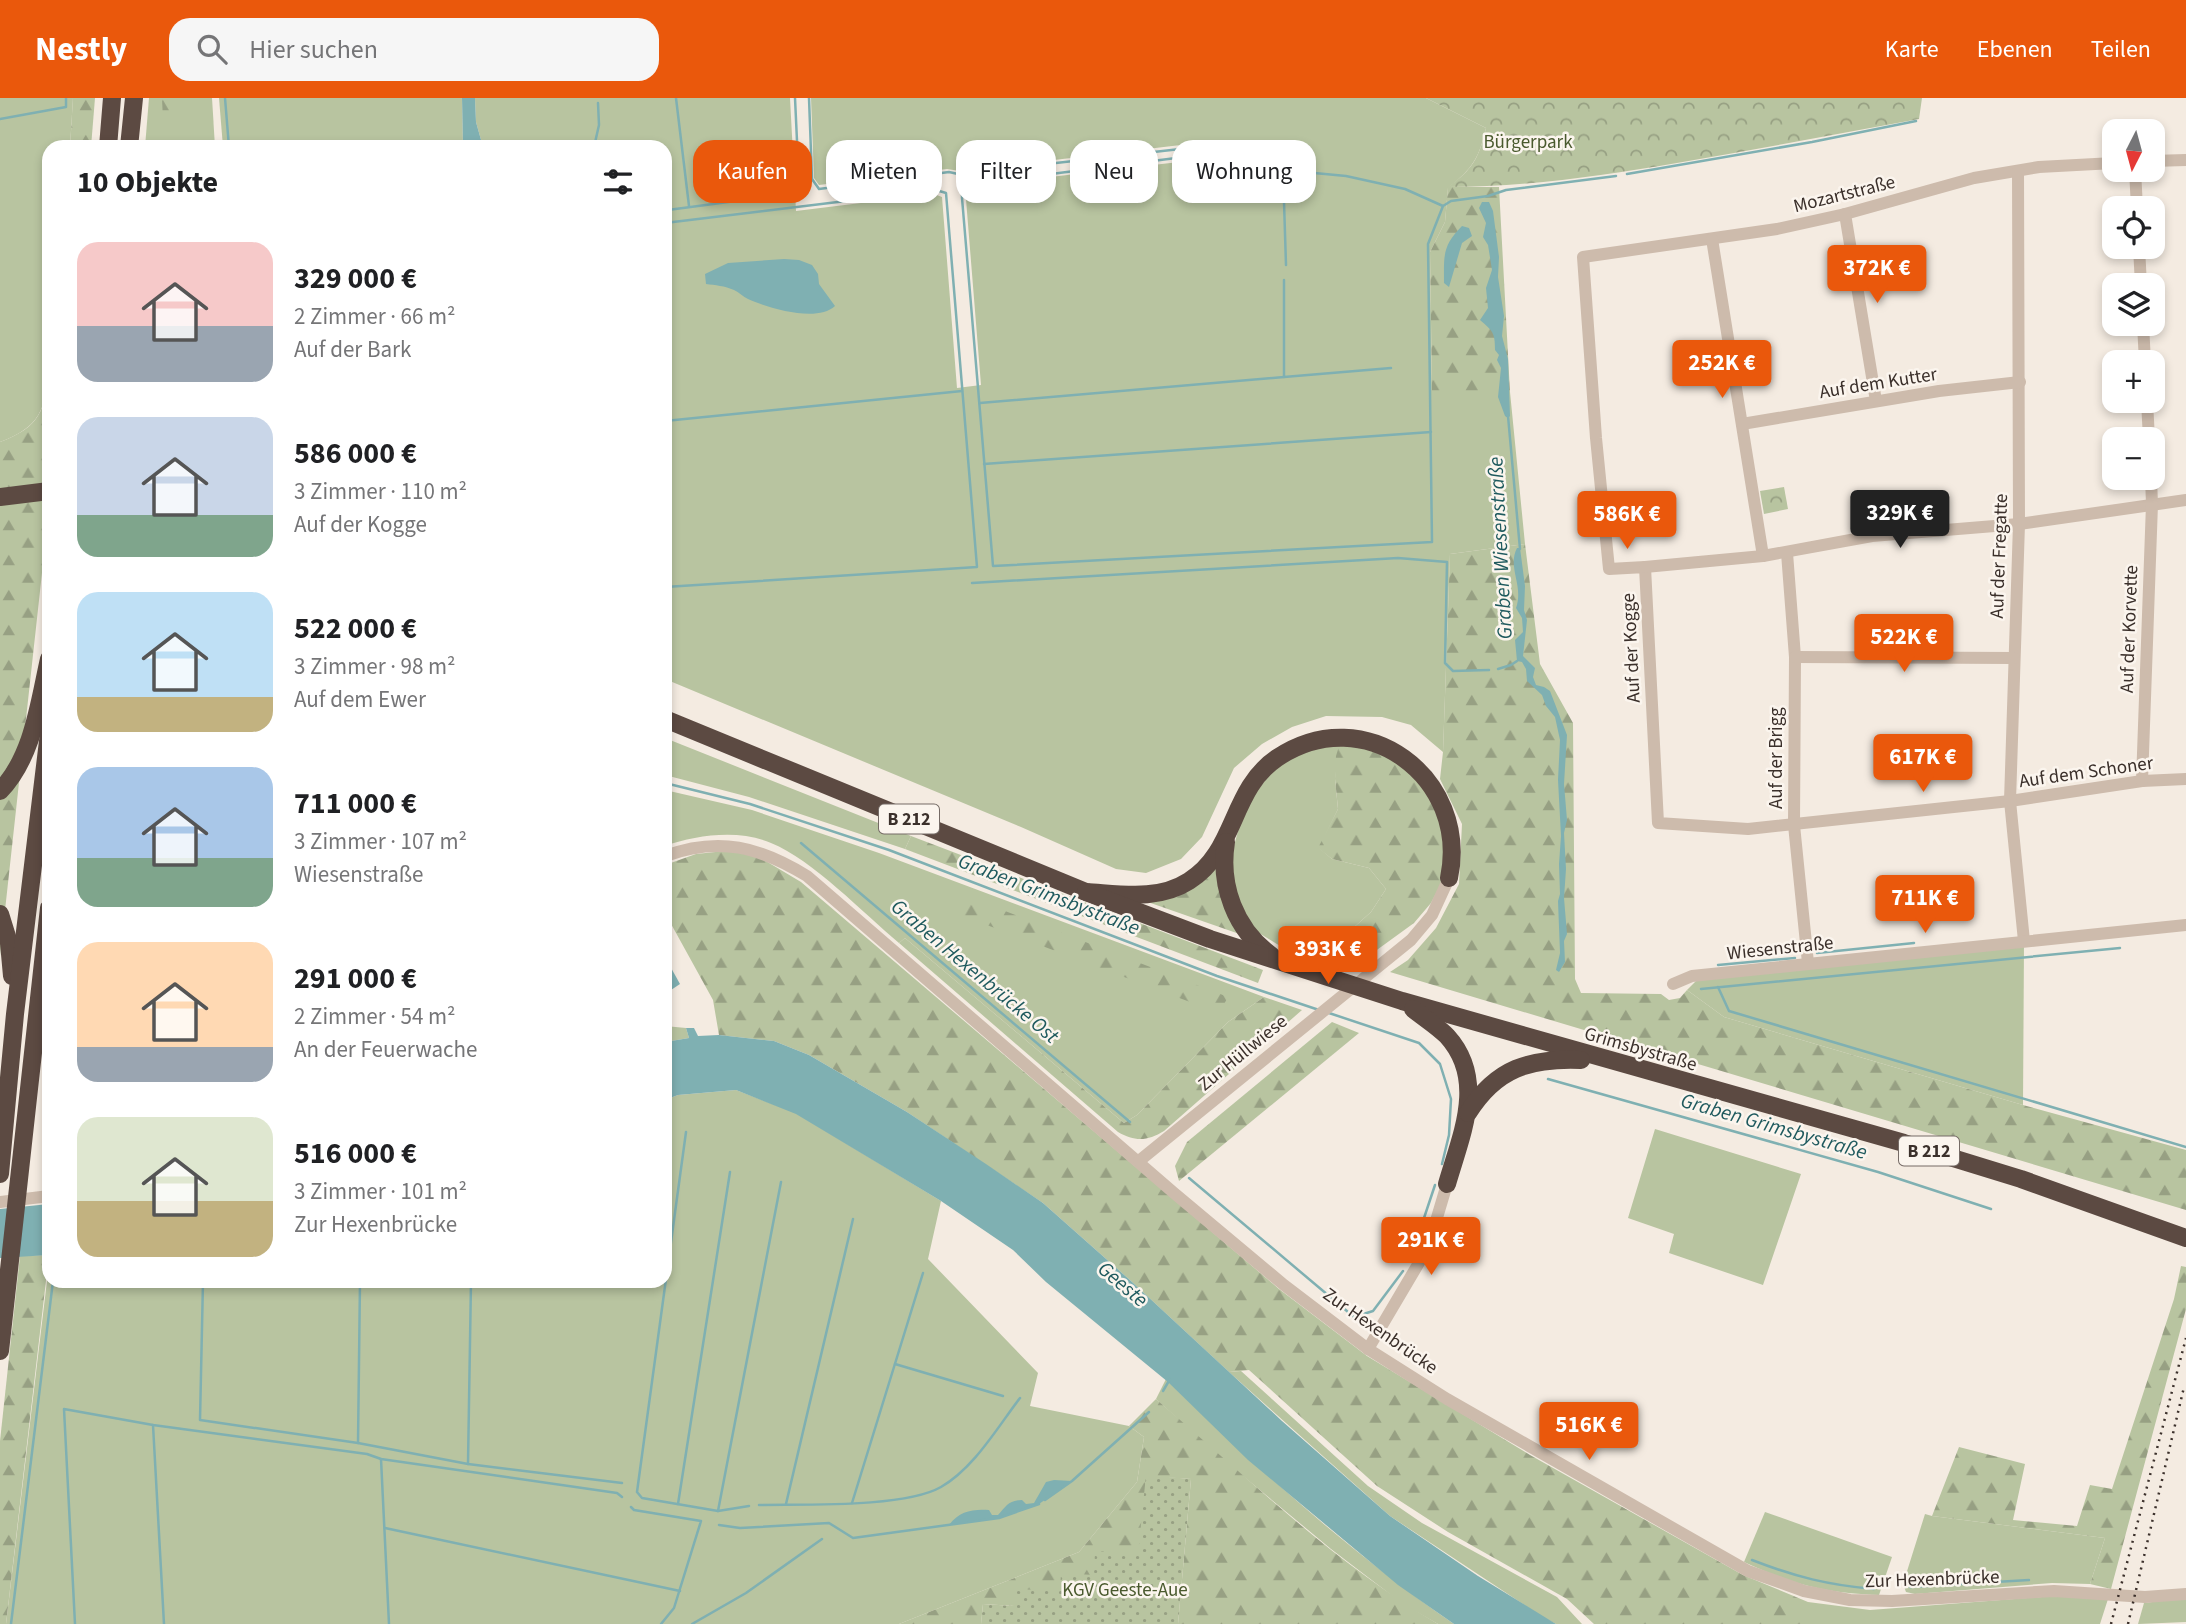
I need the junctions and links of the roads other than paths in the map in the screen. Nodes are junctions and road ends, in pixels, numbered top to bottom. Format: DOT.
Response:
graph roads {
  1 [pos="112,98"];
  2 [pos="134,98"];
  3 [pos="109,140"];
  4 [pos="130,140"];
  5 [pos="2186,160"];
  6 [pos="2165,161"];
  7 [pos="2102,164"];
  8 [pos="2018,171"];
  9 [pos="1844,214"];
  10 [pos="1712,239"];
  11 [pos="1583,257"];
  12 [pos="2020,382"];
  13 [pos="1876,401"];
  14 [pos="1742,424"];
  15 [pos="2151,490"];
  16 [pos="41,491"];
  17 [pos="0,497"];
  18 [pos="2186,500"];
  19 [pos="2152,504"];
  20 [pos="2019,524"];
  21 [pos="1787,553"];
  22 [pos="1763,556"];
  23 [pos="1645,567"];
  24 [pos="1795,657"];
  25 [pos="2014,658"];
  26 [pos="42,688"];
  27 [pos="672,722"];
  28 [pos="2186,779"];
  29 [pos="2142,781"];
  30 [pos="42,790"];
  31 [pos="0,791"];
  32 [pos="2010,802"];
  33 [pos="1658,822"];
  34 [pos="1794,825"];
  35 [pos="1228,835"];
  36 [pos="672,854"];
  37 [pos="1450,878"];
  38 [pos="1086,892"];
  39 [pos="0,914"];
  40 [pos="2186,925"];
  41 [pos="2025,941"];
  42 [pos="1281,962"];
  43 [pos="1808,963"];
  44 [pos="42,972"];
  45 [pos="1673,984"];
  46 [pos="1402,1001"];
  47 [pos="15,1014"];
  48 [pos="1610,1062"];
  49 [pos="1468,1113"];
  50 [pos="1139,1161"];
  51 [pos="0,1174"];
  52 [pos="1447,1184"];
  53 [pos="42,1197"];
  54 [pos="0,1202"];
  55 [pos="2186,1238"];
  56 [pos="1368,1349"];
  57 [pos="0,1351"];
  58 [pos="2186,1594"];
  1 -- 3 [label="highway"];
  2 -- 4 [label="highway"];
  5 -- 6 [label="street"];
  7 -- 8 [label="street, Mozartstraße"];
  8 -- 9 [label="street, Mozartstraße"];
  8 -- 12 [label="street, Auf der Fregatte"];
  9 -- 10 [label="street, Mozartstraße"];
  9 -- 13 [label="street"];
  10 -- 11 [label="street, Mozartstraße"];
  10 -- 14 [label="street"];
  11 -- 23 [label="street, Auf der Kogge"];
  12 -- 13 [label="street, Auf dem Kutter"];
  12 -- 20 [label="street, Auf der Fregatte"];
  13 -- 14 [label="street, Auf dem Kutter"];
  14 -- 22 [label="street"];
  15 -- 19 [label="street, Auf der Korvette"];
  16 -- 17 [label="highway"];
  18 -- 19 [label="street"];
  19 -- 20 [label="street"];
  19 -- 29 [label="street, Auf der Korvette"];
  20 -- 21 [label="street"];
  20 -- 25 [label="street, Auf der Fregatte"];
  21 -- 22 [label="street"];
  21 -- 24 [label="street, Auf der Brigg"];
  22 -- 23 [label="street"];
  23 -- 33 [label="street, Auf der Kogge"];
  24 -- 25 [label="street"];
  24 -- 34 [label="street, Auf der Brigg"];
  25 -- 32 [label="street, Auf der Fregatte"];
  26 -- 31 [label="highway"];
  27 -- 38 [label="highway, B 212"];
  28 -- 29 [label="street, Auf dem Schoner"];
  29 -- 32 [label="street, Auf dem Schoner"];
  30 -- 47 [label="highway"];
  32 -- 34 [label="street, Auf dem Schoner"];
  32 -- 41 [label="street, Auf der Fregatte"];
  33 -- 34 [label="street, Auf dem Schoner"];
  34 -- 43 [label="street, Auf der Brigg"];
  35 -- 37 [label="highway"];
  35 -- 38 [label="highway"];
  35 -- 42 [label="highway"];
  36 -- 50 [label="street, Zur Hexenbrücke"];
  37 -- 50 [label="street, Zur Hüllwiese"];
  38 -- 42 [label="highway, Grimsbystraße / B 212"];
  39 -- 47 [label="highway"];
  40 -- 41 [label="street, Wiesenstraße"];
  41 -- 43 [label="street, Wiesenstraße"];
  42 -- 46 [label="highway, Grimsbystraße / B 212"];
  43 -- 45 [label="street, Wiesenstraße"];
  44 -- 57 [label="highway"];
  46 -- 48 [label="highway, Grimsbystraße / B 212"];
  46 -- 49 [label="highway"];
  47 -- 51 [label="highway"];
  48 -- 49 [label="highway"];
  48 -- 55 [label="highway, Grimsbystraße / B 212"];
  49 -- 52 [label="highway"];
  50 -- 56 [label="street, Zur Hexenbrücke"];
  52 -- 56 [label="street"];
  53 -- 54 [label="street"];
  56 -- 58 [label="street, Zur Hexenbrücke"];
}
